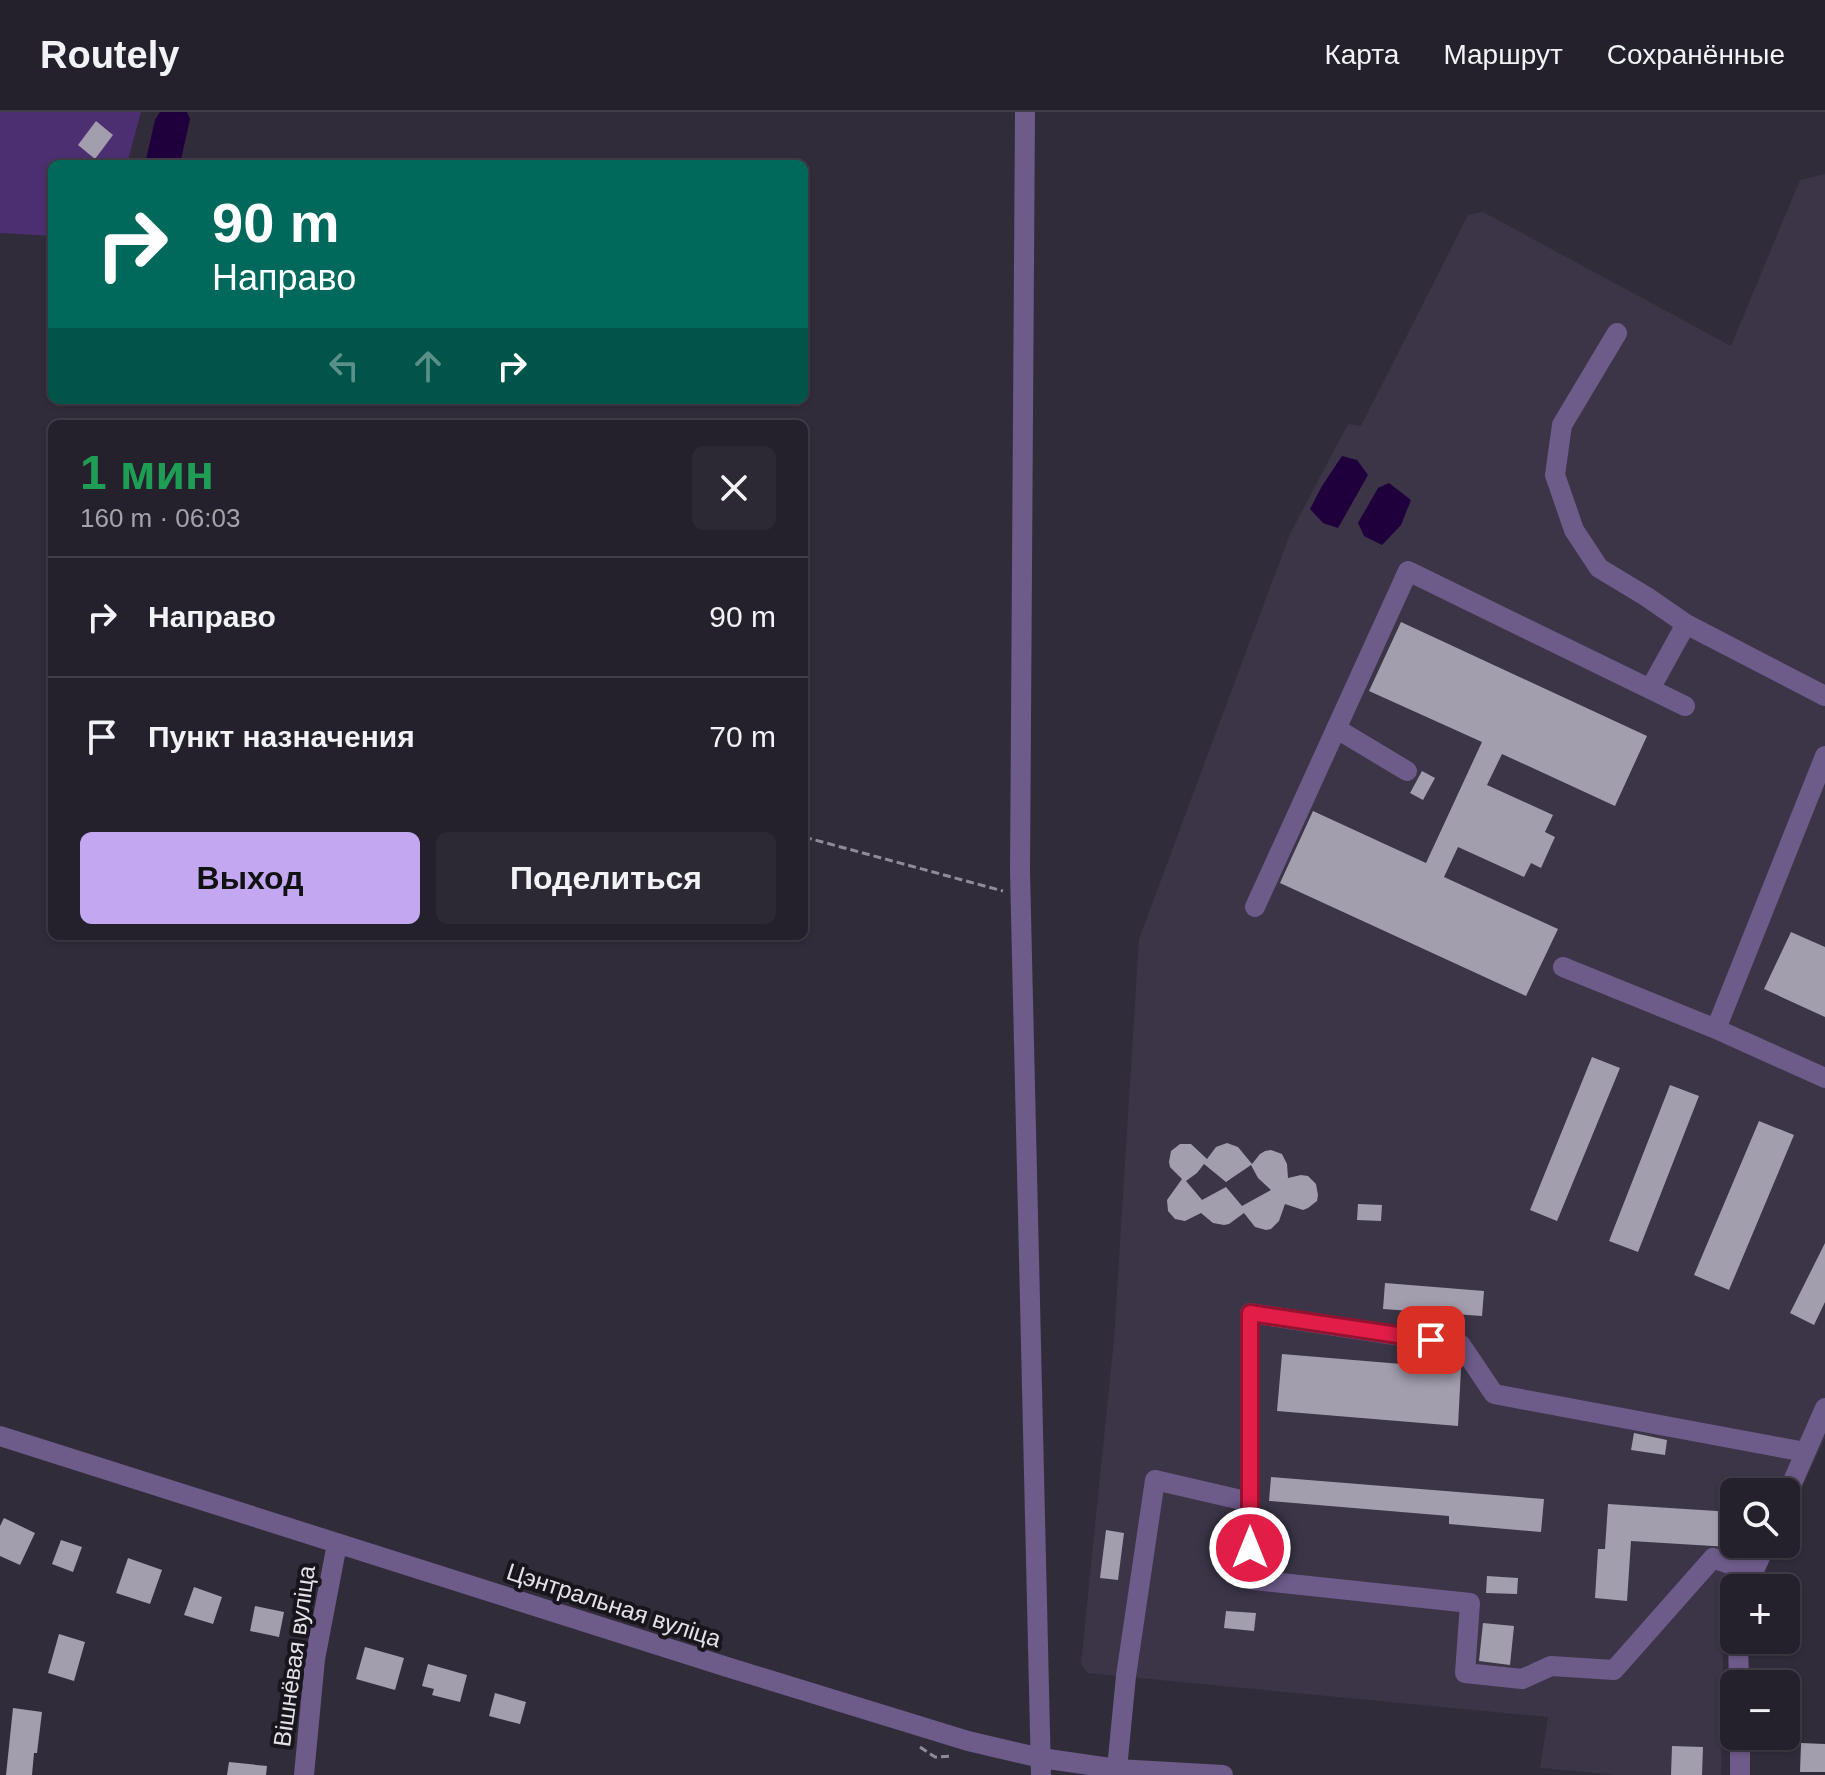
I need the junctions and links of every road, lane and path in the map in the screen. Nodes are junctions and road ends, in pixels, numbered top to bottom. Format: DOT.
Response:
graph roads {
  1 [pos="1025,112"];
  2 [pos="1617,333"];
  3 [pos="1686,624"];
  4 [pos="1650,689"];
  5 [pos="1825,696"];
  6 [pos="1685,706"];
  7 [pos="1337,729"];
  8 [pos="1825,756"];
  9 [pos="1407,771"];
  10 [pos="808,838"];
  11 [pos="1022,896"];
  12 [pos="1255,907"];
  13 [pos="1563,967"];
  14 [pos="1716,1029"];
  15 [pos="1825,1078"];
  16 [pos="1825,1408"];
  17 [pos="0,1436"];
  18 [pos="1805,1452"];
  19 [pos="1794,1478"];
  20 [pos="1250,1502"];
  21 [pos="337,1544"];
  22 [pos="1740,1574"];
  23 [pos="1740,1750"];
  24 [pos="1041,1766"];
  25 [pos="1117,1769"];
  26 [pos="304,1775"];
  27 [pos="1223,1775"];
  28 [pos="1740,1775"];
  1 -- 11 [label="street"];
  2 -- 3 [label="street"];
  3 -- 4 [label="street"];
  3 -- 5 [label="street"];
  4 -- 6 [label="street"];
  4 -- 7 [label="street"];
  7 -- 9 [label="street"];
  7 -- 12 [label="street"];
  8 -- 14 [label="street"];
  10 -- 11 [label="path"];
  11 -- 24 [label="street"];
  13 -- 14 [label="street"];
  14 -- 15 [label="street"];
  16 -- 18 [label="street"];
  17 -- 21 [label="street, Цэнтральная вуліца"];
  18 -- 19 [label="street"];
  18 -- 20 [label="street"];
  20 -- 22 [label="street"];
  20 -- 25 [label="street"];
  21 -- 24 [label="street, Цэнтральная вуліца"];
  21 -- 26 [label="street, Вішнёвая вуліца"];
  23 -- 28 [label="street"];
  24 -- 25 [label="street, Цэнтральная вуліца"];
  25 -- 27 [label="street, Цэнтральная вуліца"];
}
